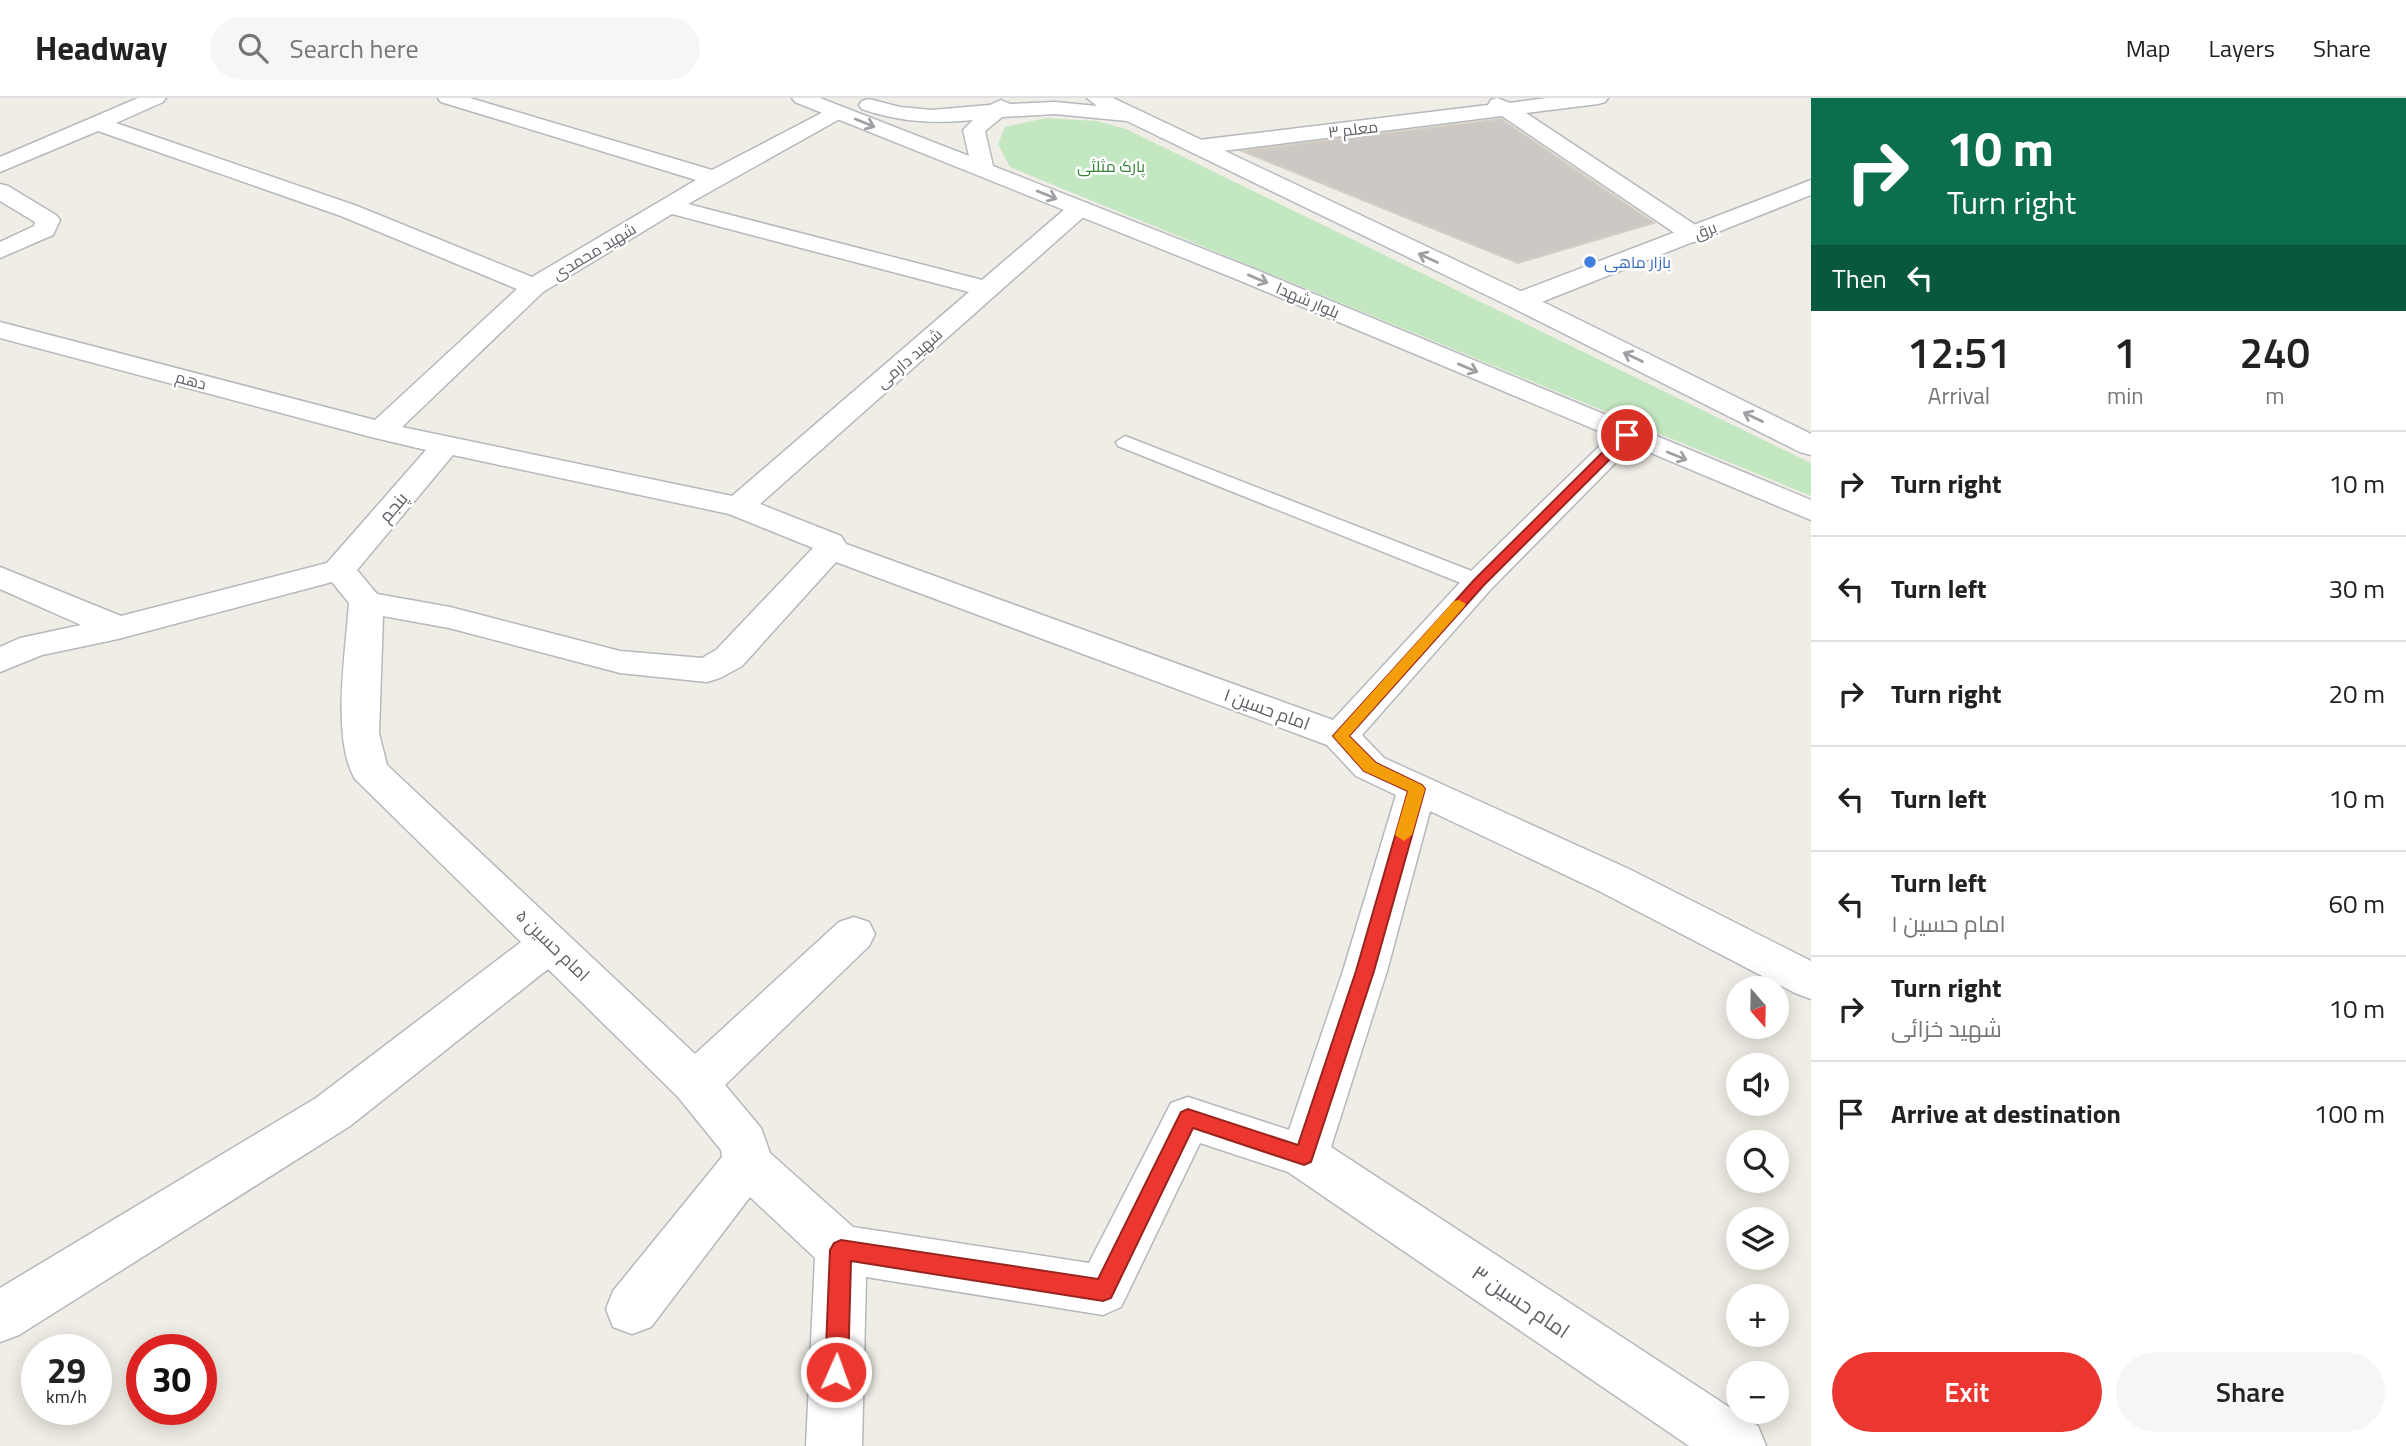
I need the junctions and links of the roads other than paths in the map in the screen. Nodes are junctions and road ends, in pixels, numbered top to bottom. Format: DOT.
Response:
graph roads {
  1 [pos="156,98"];
  2 [pos="448,98"];
  3 [pos="802,98"];
  4 [pos="1097,98"];
  5 [pos="1598,98"];
  6 [pos="1002,104"];
  7 [pos="1498,104"];
  8 [pos="844,105"];
  9 [pos="1137,116"];
  10 [pos="96,124"];
  11 [pos="1199,148"];
  12 [pos="0,165"];
  13 [pos="983,170"];
  14 [pos="715,178"];
  15 [pos="1811,187"];
  16 [pos="0,191"];
  17 [pos="668,206"];
  18 [pos="1080,208"];
  19 [pos="1694,235"];
  20 [pos="0,251"];
  21 [pos="534,287"];
  22 [pos="987,289"];
  23 [pos="1520,301"];
  24 [pos="0,330"];
  25 [pos="382,431"];
  26 [pos="1627,435"];
  27 [pos="1125,442"];
  28 [pos="447,444"];
  29 [pos="1811,446"];
  30 [pos="738,507"];
  31 [pos="1811,511"];
  32 [pos="830,549"];
  33 [pos="338,570"];
  34 [pos="0,577"];
  35 [pos="1479,582"];
  36 [pos="366,602"];
  37 [pos="118,628"];
  38 [pos="0,660"];
  39 [pos="1340,736"];
  40 [pos="1417,789"];
  41 [pos="854,934"];
  42 [pos="551,943"];
  43 [pos="1811,981"];
  44 [pos="695,1083"];
  45 [pos="1304,1156"];
  46 [pos="747,1163"];
  47 [pos="841,1250"];
  48 [pos="632,1309"];
  49 [pos="0,1317"];
  50 [pos="834,1446"];
  51 [pos="1738,1446"];
  1 -- 10 [label="street"];
  2 -- 14 [label="street"];
  3 -- 8 [label="street, بلوار شهدا"];
  4 -- 9 [label="street"];
  5 -- 7 [label="street, معلم ۳"];
  6 -- 8 [label="street, بلوار شهدا"];
  6 -- 9 [label="street, بلوار شهدا"];
  6 -- 13 [label="street"];
  7 -- 11 [label="street, معلم ۳"];
  7 -- 19 [label="street"];
  8 -- 13 [label="street, بلوار شهدا, one-way"];
  8 -- 14 [label="street, شهید محمدی"];
  9 -- 11 [label="street"];
  10 -- 12 [label="street"];
  10 -- 21 [label="street"];
  23 -- 11 [label="street, one-way"];
  13 -- 18 [label="street, بلوار شهدا, one-way"];
  14 -- 17 [label="street, شهید محمدی"];
  15 -- 19 [label="street, برق"];
  16 -- 20 [label="street"];
  17 -- 21 [label="street, شهید محمدی"];
  17 -- 22 [label="street"];
  18 -- 22 [label="street, شهید دارمی"];
  18 -- 26 [label="street, بلوار شهدا, one-way"];
  19 -- 23 [label="street, برق"];
  21 -- 25 [label="street, شهید محمدی"];
  22 -- 30 [label="street, شهید دارمی"];
  29 -- 23 [label="street, one-way"];
  24 -- 25 [label="street, دهم"];
  25 -- 28 [label="street, دهم"];
  26 -- 31 [label="street, بلوار شهدا, one-way"];
  26 -- 35 [label="street"];
  27 -- 35 [label="lane"];
  28 -- 30 [label="street, دهم"];
  28 -- 33 [label="street, پنجم"];
  30 -- 32 [label="street, امام حسین ۱"];
  32 -- 36 [label="street"];
  32 -- 39 [label="street, امام حسین ۱"];
  33 -- 36 [label="street"];
  33 -- 37 [label="street"];
  34 -- 37 [label="street"];
  35 -- 39 [label="street"];
  36 -- 42 [label="street, امام حسین ۵"];
  37 -- 38 [label="street"];
  39 -- 40 [label="street, امام حسین ۱"];
  40 -- 43 [label="street, امام حسین ۱"];
  40 -- 45 [label="street"];
  41 -- 44 [label="street"];
  42 -- 44 [label="street, امام حسین ۵"];
  42 -- 49 [label="street"];
  44 -- 46 [label="street, امام حسین ۵"];
  45 -- 47 [label="street, امام حسین ۳"];
  45 -- 51 [label="street, امام حسین ۳"];
  46 -- 47 [label="street, امام حسین ۵"];
  46 -- 48 [label="street"];
  47 -- 50 [label="street"];
}
